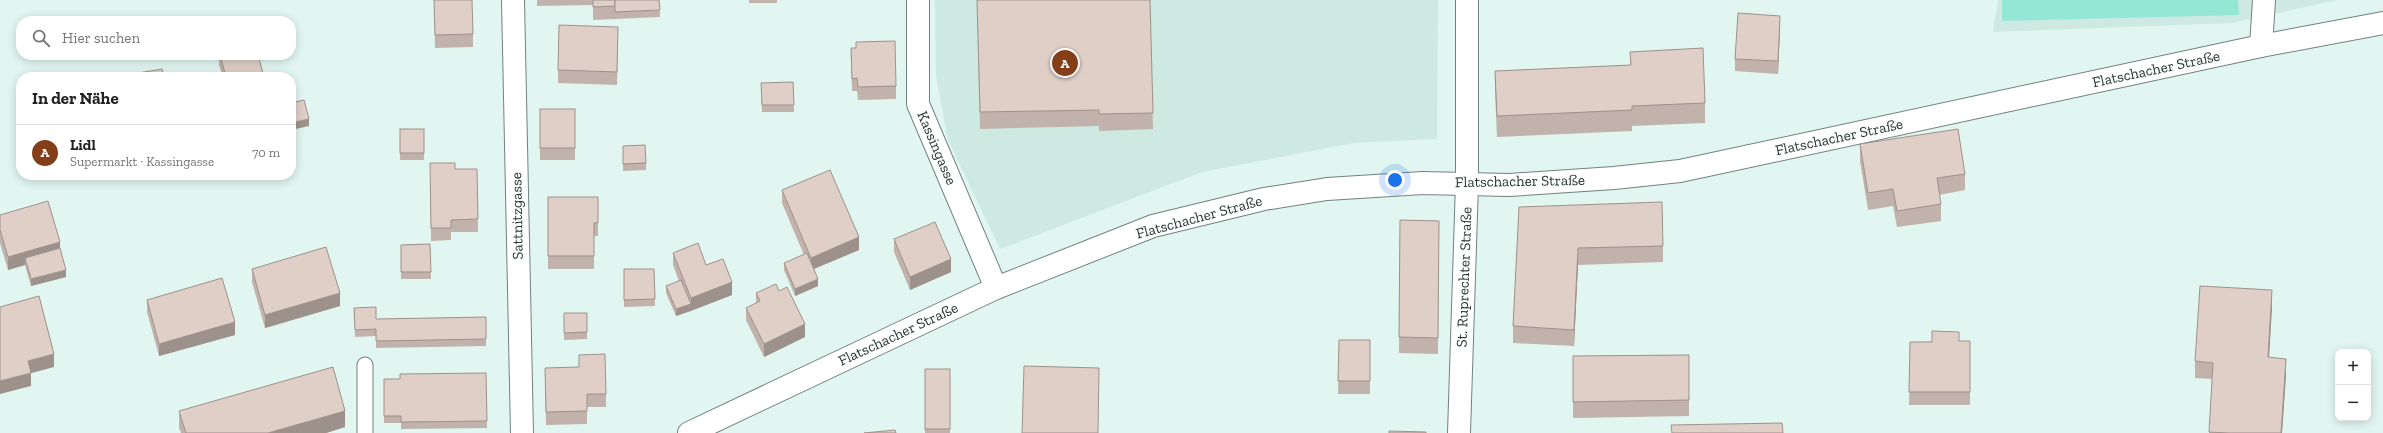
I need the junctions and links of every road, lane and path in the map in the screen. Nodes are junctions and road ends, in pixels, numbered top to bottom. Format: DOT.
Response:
graph roads {
  1 [pos="513,0"];
  2 [pos="918,0"];
  3 [pos="1467,0"];
  4 [pos="2264,0"];
  5 [pos="2383,23"];
  6 [pos="2261,46"];
  7 [pos="1467,183"];
  8 [pos="996,288"];
  9 [pos="365,366"];
  10 [pos="366,433"];
  11 [pos="522,433"];
  12 [pos="689,433"];
  13 [pos="1459,433"];
  1 -- 11 [label="street, Sattnitzgasse"];
  2 -- 8 [label="street, Kassingasse"];
  3 -- 7 [label="street, St. Ruprechter Straße"];
  4 -- 6 [label="street"];
  5 -- 6 [label="street, Flatschacher Straße"];
  6 -- 7 [label="street, Flatschacher Straße"];
  7 -- 8 [label="street, Flatschacher Straße"];
  7 -- 13 [label="street, St. Ruprechter Straße"];
  8 -- 12 [label="street, Flatschacher Straße"];
  9 -- 10 [label="lane"];
}
